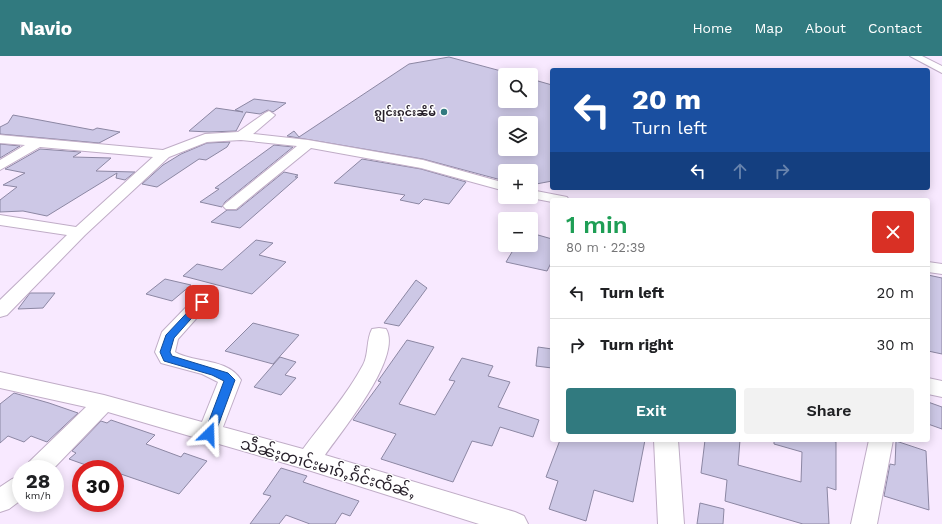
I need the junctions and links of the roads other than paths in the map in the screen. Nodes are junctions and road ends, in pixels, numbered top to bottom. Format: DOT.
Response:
graph roads {
  1 [pos="915,56"];
  2 [pos="942,70"];
  3 [pos="269,115"];
  4 [pos="241,136"];
  5 [pos="0,139"];
  6 [pos="37,144"];
  7 [pos="308,144"];
  8 [pos="164,154"];
  9 [pos="0,166"];
  10 [pos="498,184"];
  11 [pos="538,195"];
  12 [pos="552,198"];
  13 [pos="231,206"];
  14 [pos="0,220"];
  15 [pos="79,232"];
  16 [pos="930,267"];
  17 [pos="942,269"];
  18 [pos="202,302"];
  19 [pos="0,311"];
  20 [pos="379,334"];
  21 [pos="0,380"];
  22 [pos="930,386"];
  23 [pos="942,389"];
  24 [pos="104,403"];
  25 [pos="209,434"];
  26 [pos="666,442"];
  27 [pos="881,442"];
  28 [pos="47,460"];
  29 [pos="308,460"];
  30 [pos="12,492"];
  31 [pos="0,501"];
  32 [pos="515,524"];
  33 [pos="671,524"];
  34 [pos="864,524"];
  1 -- 2 [label="street"];
  3 -- 4 [label="street"];
  4 -- 7 [label="street"];
  4 -- 8 [label="street"];
  5 -- 6 [label="street"];
  6 -- 8 [label="street"];
  6 -- 9 [label="street"];
  7 -- 10 [label="street"];
  7 -- 13 [label="street"];
  8 -- 15 [label="street"];
  11 -- 12 [label="street"];
  14 -- 15 [label="street"];
  15 -- 19 [label="street"];
  16 -- 17 [label="street"];
  18 -- 25 [label="street"];
  20 -- 29 [label="street"];
  21 -- 24 [label="street, သဵၼ်ႈတၢင်းမၢၵ်ႇၵႅင်းၸႅၼ်ႇ"];
  22 -- 23 [label="street"];
  24 -- 25 [label="street, သဵၼ်ႈတၢင်းမၢၵ်ႇၵႅင်းၸႅၼ်ႇ"];
  24 -- 28 [label="street"];
  25 -- 29 [label="street, သဵၼ်ႈတၢင်းမၢၵ်ႇၵႅင်းၸႅၼ်ႇ"];
  26 -- 33 [label="street"];
  27 -- 34 [label="street"];
  29 -- 32 [label="street, သဵၼ်ႈတၢင်းမၢၵ်ႇၵႅင်းၸႅၼ်ႇ"];
  30 -- 31 [label="street"];
}
